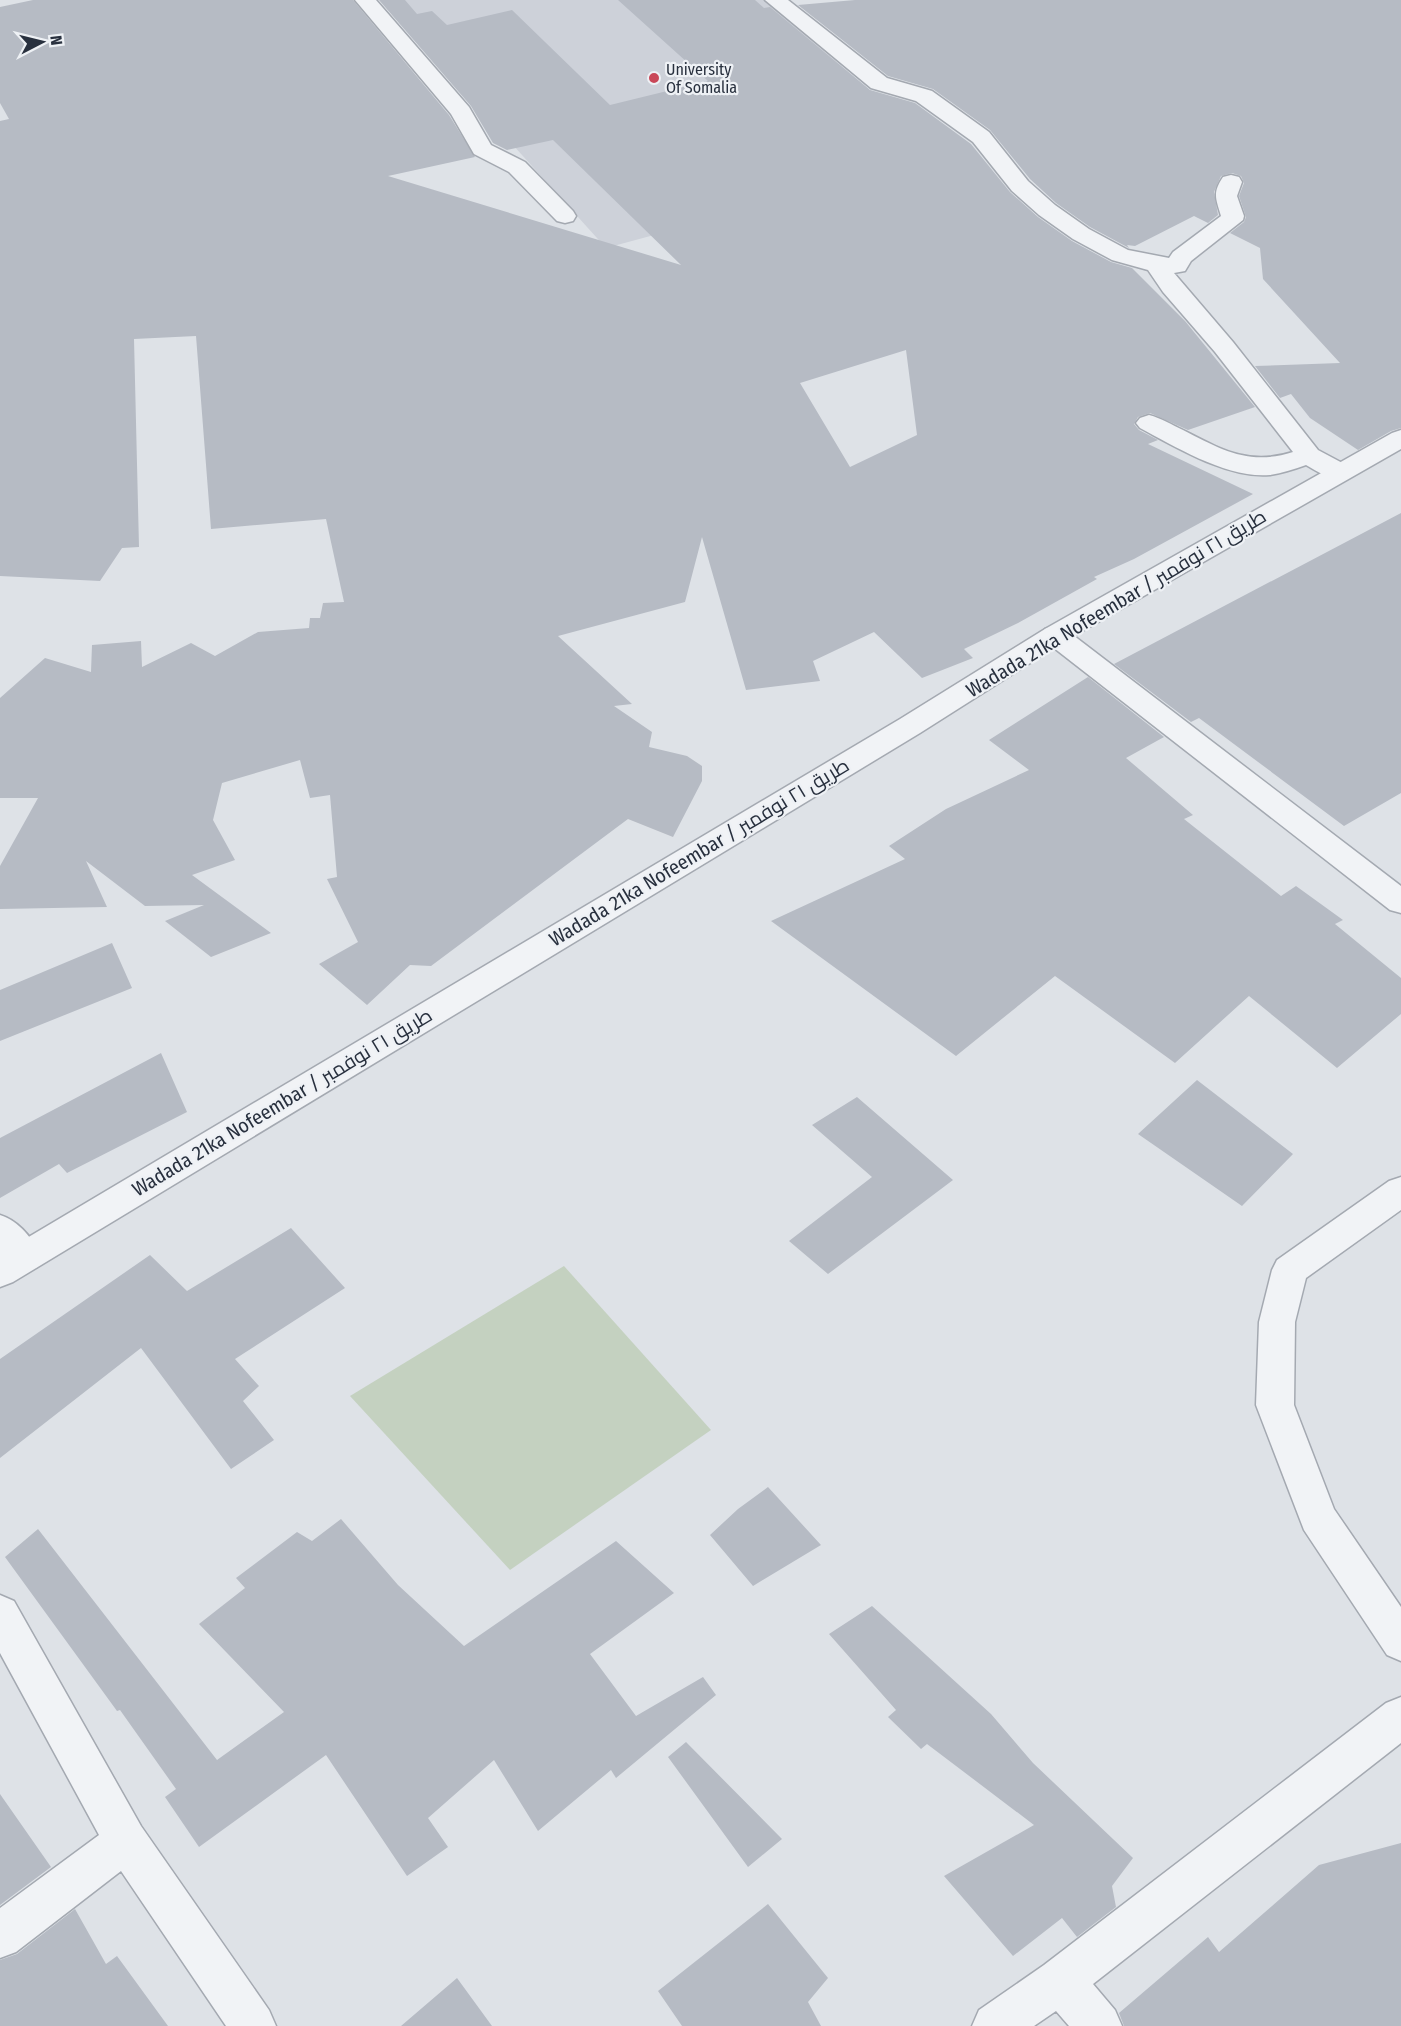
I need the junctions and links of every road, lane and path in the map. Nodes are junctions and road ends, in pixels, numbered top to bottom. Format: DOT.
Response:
graph roads {
  1 [pos="365,0"];
  2 [pos="775,0"];
  3 [pos="1231,182"];
  4 [pos="565,216"];
  5 [pos="1157,265"];
  6 [pos="1149,423"];
  7 [pos="1401,438"];
  8 [pos="1309,456"];
  9 [pos="1339,472"];
  10 [pos="1055,635"];
  11 [pos="1401,902"];
  12 [pos="1401,1191"];
  13 [pos="0,1229"];
  14 [pos="12,1264"];
  15 [pos="0,1614"];
  16 [pos="1401,1642"];
  17 [pos="1401,1717"];
  18 [pos="126,1841"];
  19 [pos="0,1936"];
  20 [pos="1060,1981"];
  21 [pos="253,2026"];
  22 [pos="995,2026"];
  23 [pos="1099,2026"];
  1 -- 4 [label="street"];
  2 -- 5 [label="street"];
  3 -- 5 [label="street"];
  5 -- 8 [label="street"];
  6 -- 8 [label="street"];
  7 -- 9 [label="street, Wadada 21ka Nofeembar / طريق ٢١ نوفمبر"];
  8 -- 9 [label="street"];
  9 -- 10 [label="street, Wadada 21ka Nofeembar / طريق ٢١ نوفمبر"];
  10 -- 11 [label="street"];
  10 -- 14 [label="street, Wadada 21ka Nofeembar / طريق ٢١ نوفمبر"];
  12 -- 16 [label="street"];
  13 -- 14 [label="street"];
  15 -- 18 [label="street"];
  17 -- 20 [label="street"];
  18 -- 19 [label="street"];
  18 -- 21 [label="street"];
  20 -- 22 [label="street"];
  20 -- 23 [label="street"];
}
